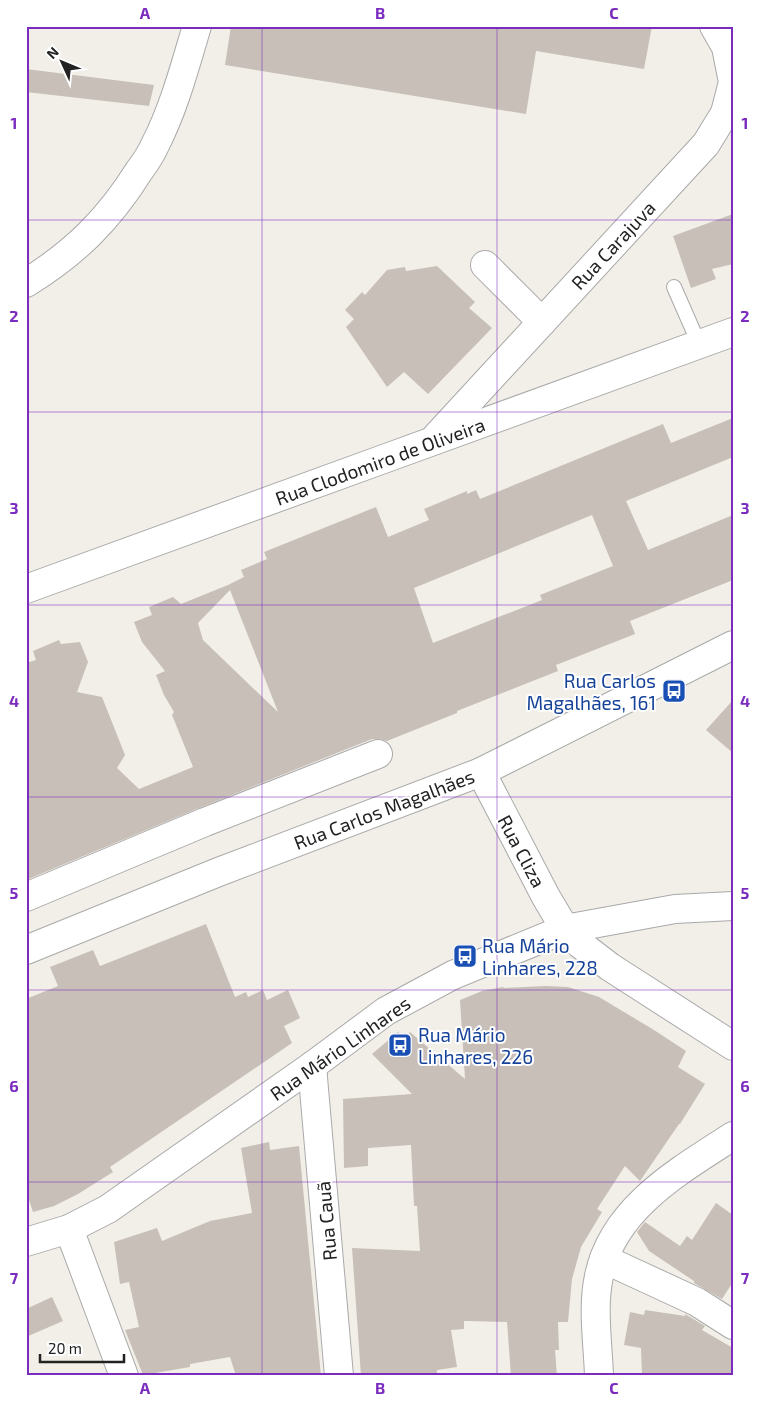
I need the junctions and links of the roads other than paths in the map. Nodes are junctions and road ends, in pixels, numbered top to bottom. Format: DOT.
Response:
graph roads {
  1 [pos="197,26"];
  2 [pos="714,26"];
  3 [pos="485,265"];
  4 [pos="26,283"];
  5 [pos="674,287"];
  6 [pos="542,322"];
  7 [pos="733,332"];
  8 [pos="699,344"];
  9 [pos="434,440"];
  10 [pos="26,589"];
  11 [pos="733,645"];
  12 [pos="378,754"];
  13 [pos="481,772"];
  14 [pos="26,897"];
  15 [pos="733,906"];
  16 [pos="565,929"];
  17 [pos="26,950"];
  18 [pos="733,1046"];
  19 [pos="312,1066"];
  20 [pos="733,1136"];
  21 [pos="69,1229"];
  22 [pos="26,1242"];
  23 [pos="604,1259"];
  24 [pos="733,1325"];
  25 [pos="124,1376"];
  26 [pos="339,1376"];
  27 [pos="599,1376"];
  1 -- 4 [label="street"];
  2 -- 6 [label="street, Rua Carajuva"];
  3 -- 6 [label="street"];
  5 -- 8 [label="lane"];
  6 -- 9 [label="street, Rua Carajuva"];
  7 -- 8 [label="street, Rua Clodomiro de Oliveira"];
  8 -- 9 [label="street, Rua Clodomiro de Oliveira"];
  9 -- 10 [label="street, Rua Clodomiro de Oliveira"];
  11 -- 13 [label="street, Rua Carlos Magalhães"];
  12 -- 14 [label="street"];
  13 -- 16 [label="street, Rua Cliza"];
  13 -- 17 [label="street, Rua Carlos Magalhães"];
  15 -- 16 [label="street, Rua Mário Linhares"];
  16 -- 18 [label="street"];
  16 -- 19 [label="street, Rua Mário Linhares"];
  19 -- 21 [label="street, Rua Mário Linhares"];
  19 -- 26 [label="street, Rua Cauã"];
  20 -- 23 [label="street"];
  21 -- 22 [label="street, Rua Mário Linhares"];
  21 -- 25 [label="street"];
  23 -- 24 [label="street"];
  23 -- 27 [label="street"];
}
